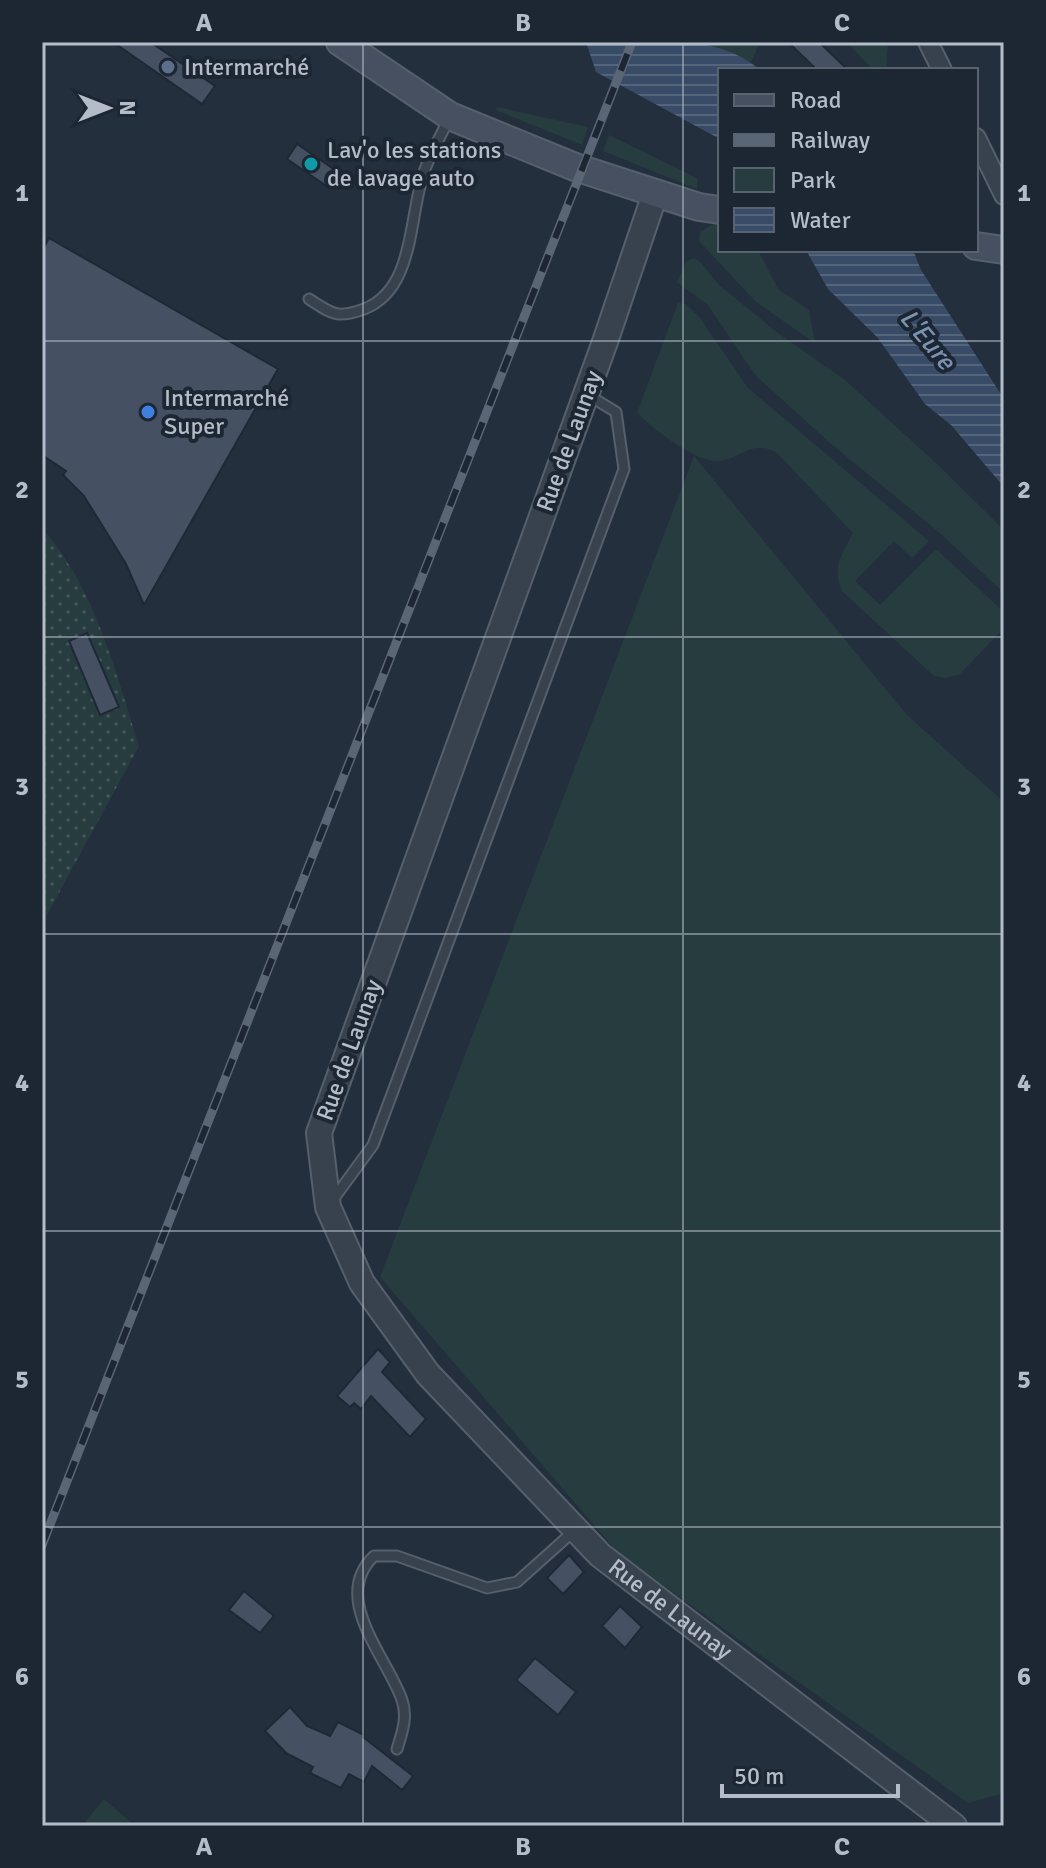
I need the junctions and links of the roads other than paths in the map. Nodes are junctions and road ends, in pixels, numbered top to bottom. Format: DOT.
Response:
graph roads {
  1 [pos="340,42"];
  2 [pos="928,42"];
  3 [pos="941,68"];
  4 [pos="450,116"];
  5 [pos="978,142"];
  6 [pos="655,194"];
  7 [pos="1004,195"];
  8 [pos="718,210"];
  9 [pos="978,246"];
  10 [pos="1004,250"];
  11 [pos="309,299"];
  12 [pos="586,394"];
  13 [pos="328,1207"];
  14 [pos="575,1530"];
  15 [pos="397,1749"];
  16 [pos="954,1826"];
  1 -- 4 [label="main road"];
  2 -- 3 [label="street"];
  4 -- 6 [label="main road"];
  4 -- 11 [label="lane"];
  5 -- 7 [label="street"];
  6 -- 8 [label="main road"];
  6 -- 12 [label="street, Rue de Launay"];
  9 -- 10 [label="main road"];
  12 -- 13 [label="street, Rue de Launay"];
  12 -- 13 [label="lane"];
  13 -- 14 [label="street, Rue de Launay"];
  14 -- 15 [label="lane"];
  14 -- 16 [label="street, Rue de Launay"];
}
